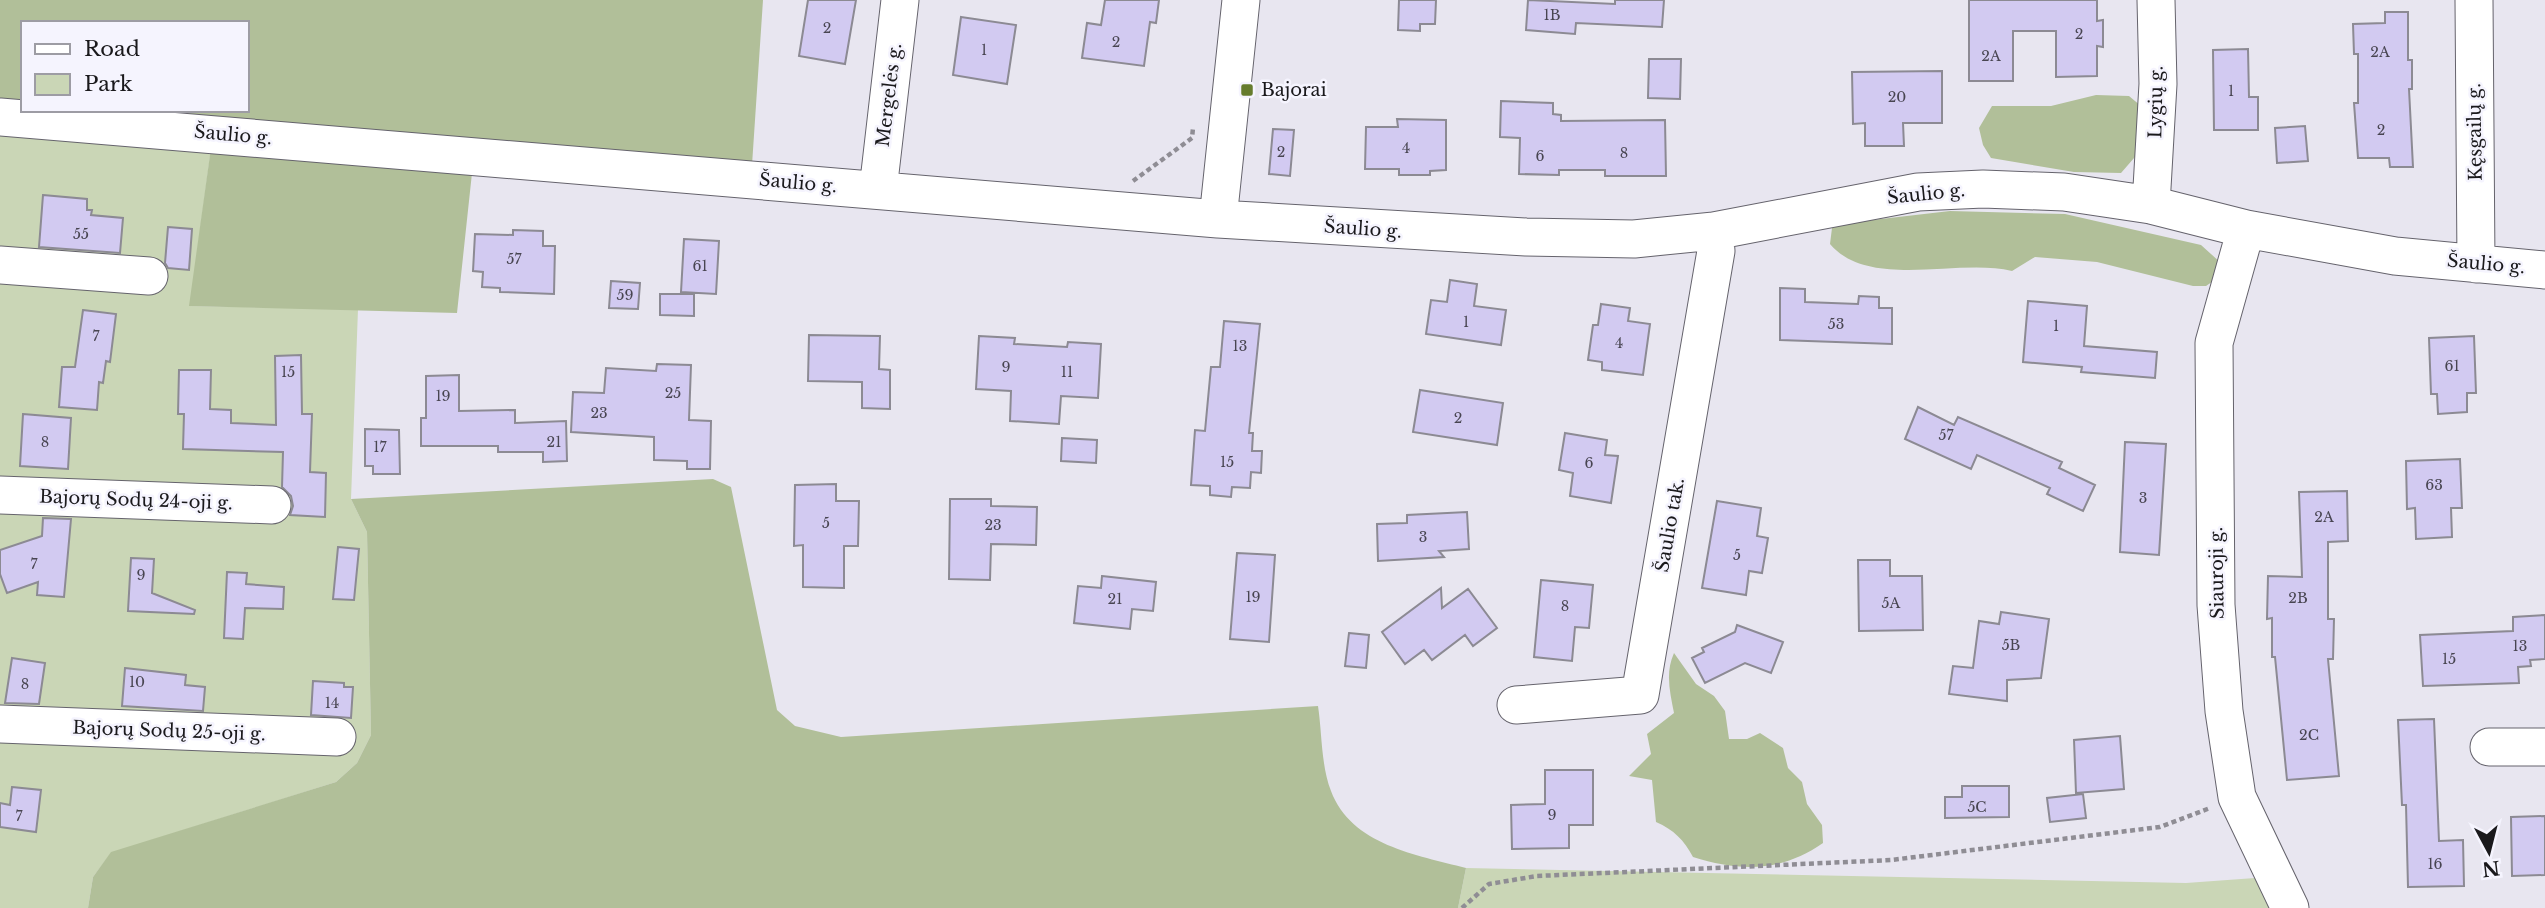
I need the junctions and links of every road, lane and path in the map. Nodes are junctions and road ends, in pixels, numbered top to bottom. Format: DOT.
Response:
graph roads {
  1 [pos="900,0"];
  2 [pos="1241,0"];
  3 [pos="2155,0"];
  4 [pos="2474,0"];
  5 [pos="0,117"];
  6 [pos="1194,125"];
  7 [pos="878,190"];
  8 [pos="2151,205"];
  9 [pos="1096,208"];
  10 [pos="1217,219"];
  11 [pos="2246,229"];
  12 [pos="1714,231"];
  13 [pos="2476,264"];
  14 [pos="0,265"];
  15 [pos="2545,270"];
  16 [pos="149,276"];
  17 [pos="0,495"];
  18 [pos="272,505"];
  19 [pos="1516,705"];
  20 [pos="0,724"];
  21 [pos="337,737"];
  22 [pos="2489,747"];
  23 [pos="2545,747"];
  24 [pos="2236,797"];
  25 [pos="1462,908"];
  26 [pos="2290,908"];
  1 -- 7 [label="street, Mergelės g."];
  2 -- 10 [label="street"];
  3 -- 8 [label="street, Lygių g."];
  4 -- 13 [label="street, Kęsgailų g."];
  5 -- 7 [label="street, Šaulio g."];
  6 -- 9 [label="path"];
  7 -- 9 [label="street, Šaulio g."];
  8 -- 11 [label="street, Šaulio g."];
  8 -- 12 [label="street, Šaulio g."];
  9 -- 10 [label="street, Šaulio g."];
  10 -- 12 [label="street, Šaulio g."];
  11 -- 13 [label="street, Šaulio g."];
  11 -- 24 [label="street, Siauroji g."];
  12 -- 19 [label="street, Šaulio tak."];
  13 -- 15 [label="street, Šaulio g."];
  14 -- 16 [label="street"];
  17 -- 18 [label="street, Bajorų Sodų 24-oji g."];
  20 -- 21 [label="street, Bajorų Sodų 25-oji g."];
  22 -- 23 [label="street"];
  24 -- 25 [label="path"];
  24 -- 26 [label="street, Siauroji g."];
}
